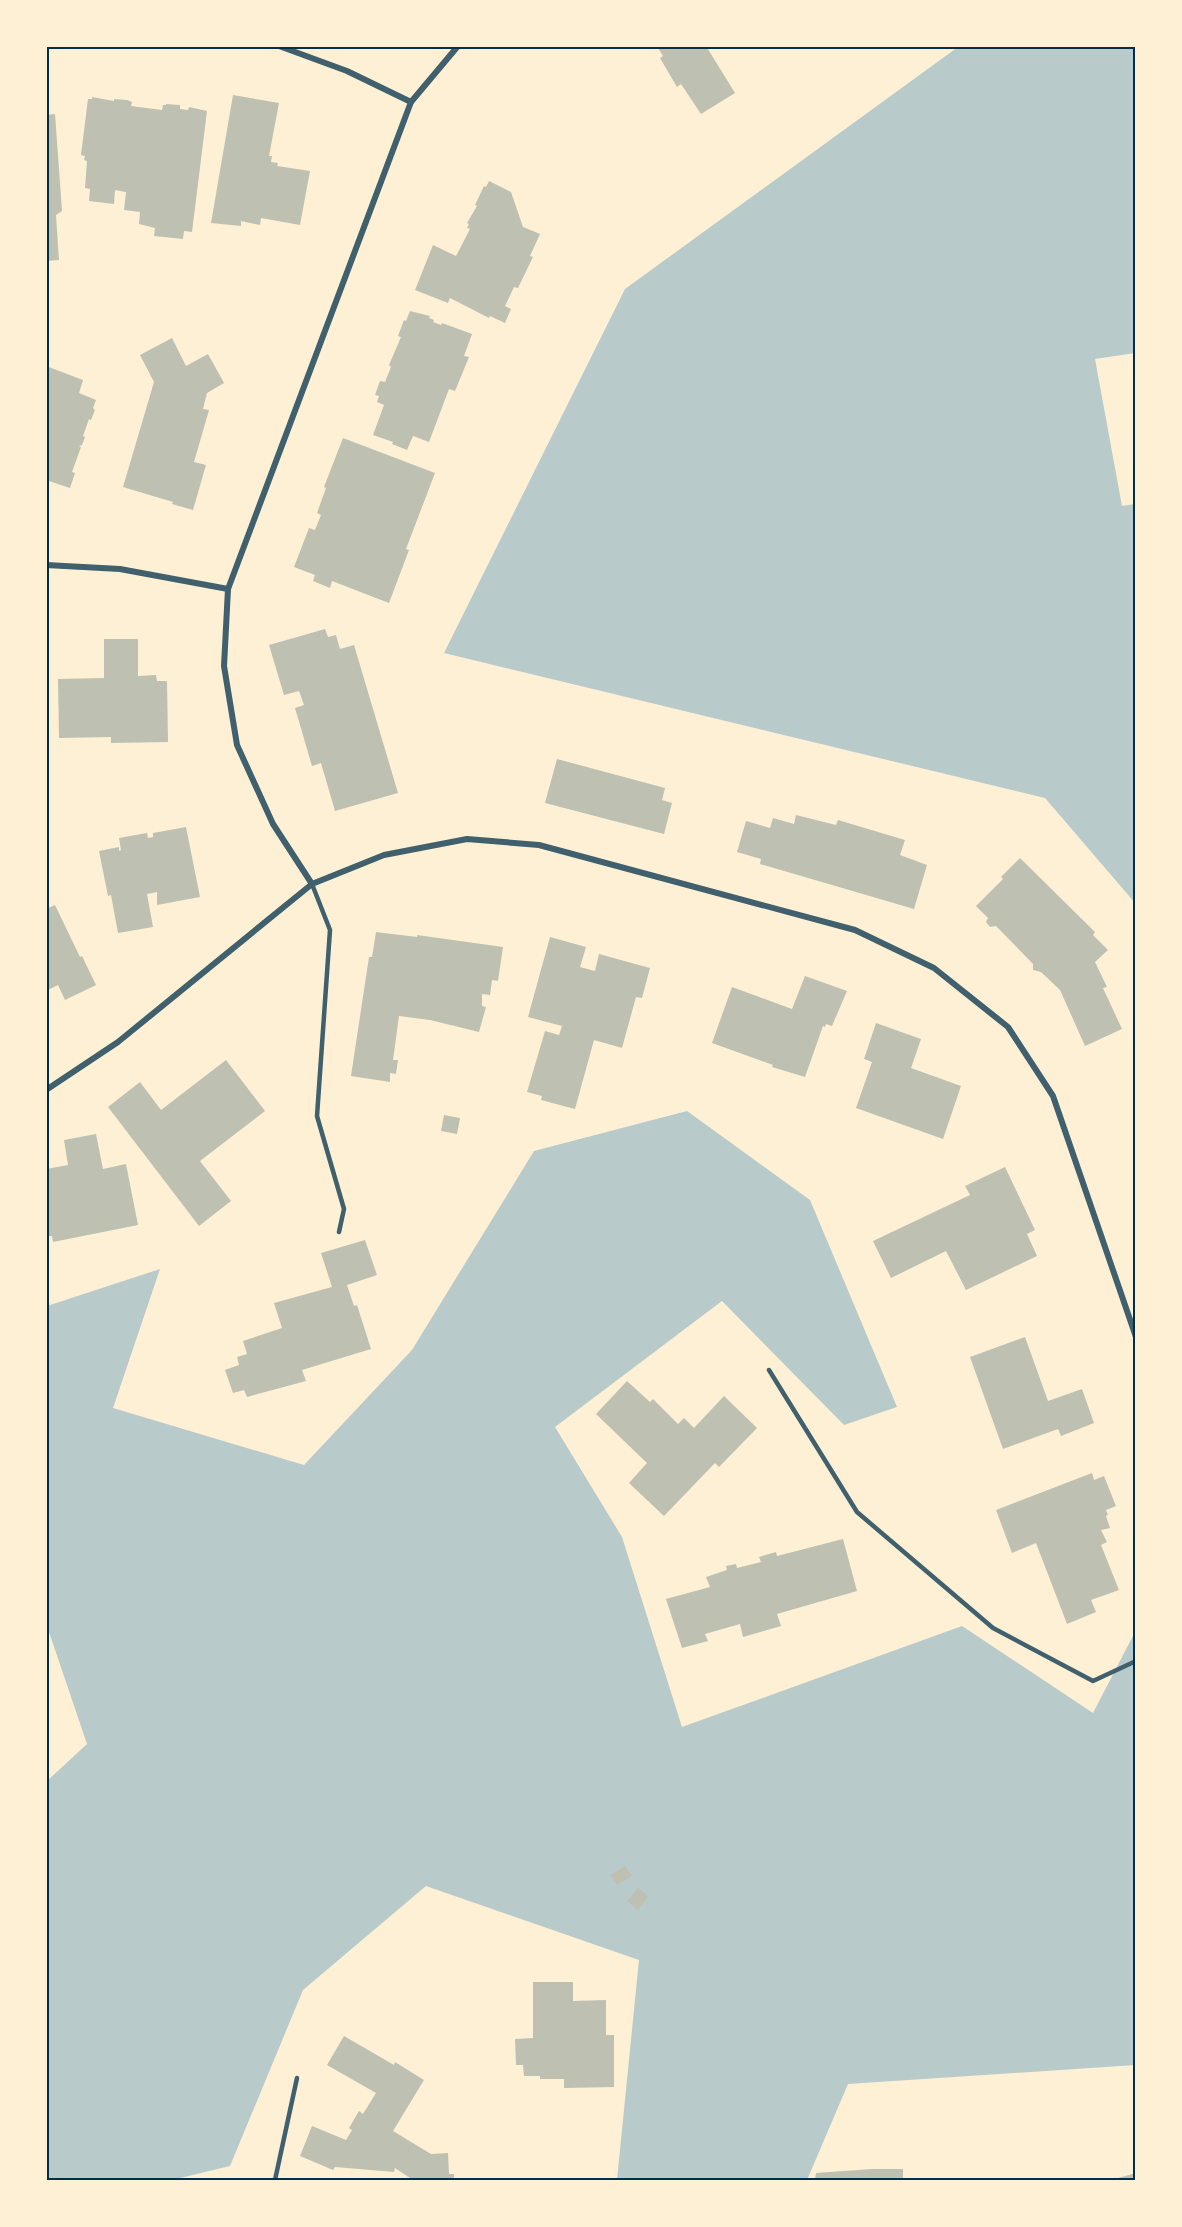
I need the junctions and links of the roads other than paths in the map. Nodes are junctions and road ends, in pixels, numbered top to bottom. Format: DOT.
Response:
graph roads {
  1 [pos="279,46"];
  2 [pos="458,46"];
  3 [pos="411,102"];
  4 [pos="46,565"];
  5 [pos="228,589"];
  6 [pos="312,884"];
  7 [pos="46,1090"];
  8 [pos="339,1232"];
  9 [pos="1136,1337"];
  10 [pos="769,1370"];
  11 [pos="1136,1661"];
  12 [pos="297,2078"];
  13 [pos="275,2181"];
  1 -- 3 [label="street"];
  2 -- 3 [label="street"];
  3 -- 5 [label="street"];
  4 -- 5 [label="street"];
  5 -- 6 [label="street"];
  6 -- 7 [label="street"];
  6 -- 8 [label="lane"];
  6 -- 9 [label="street"];
  10 -- 11 [label="lane"];
  12 -- 13 [label="lane"];
}
